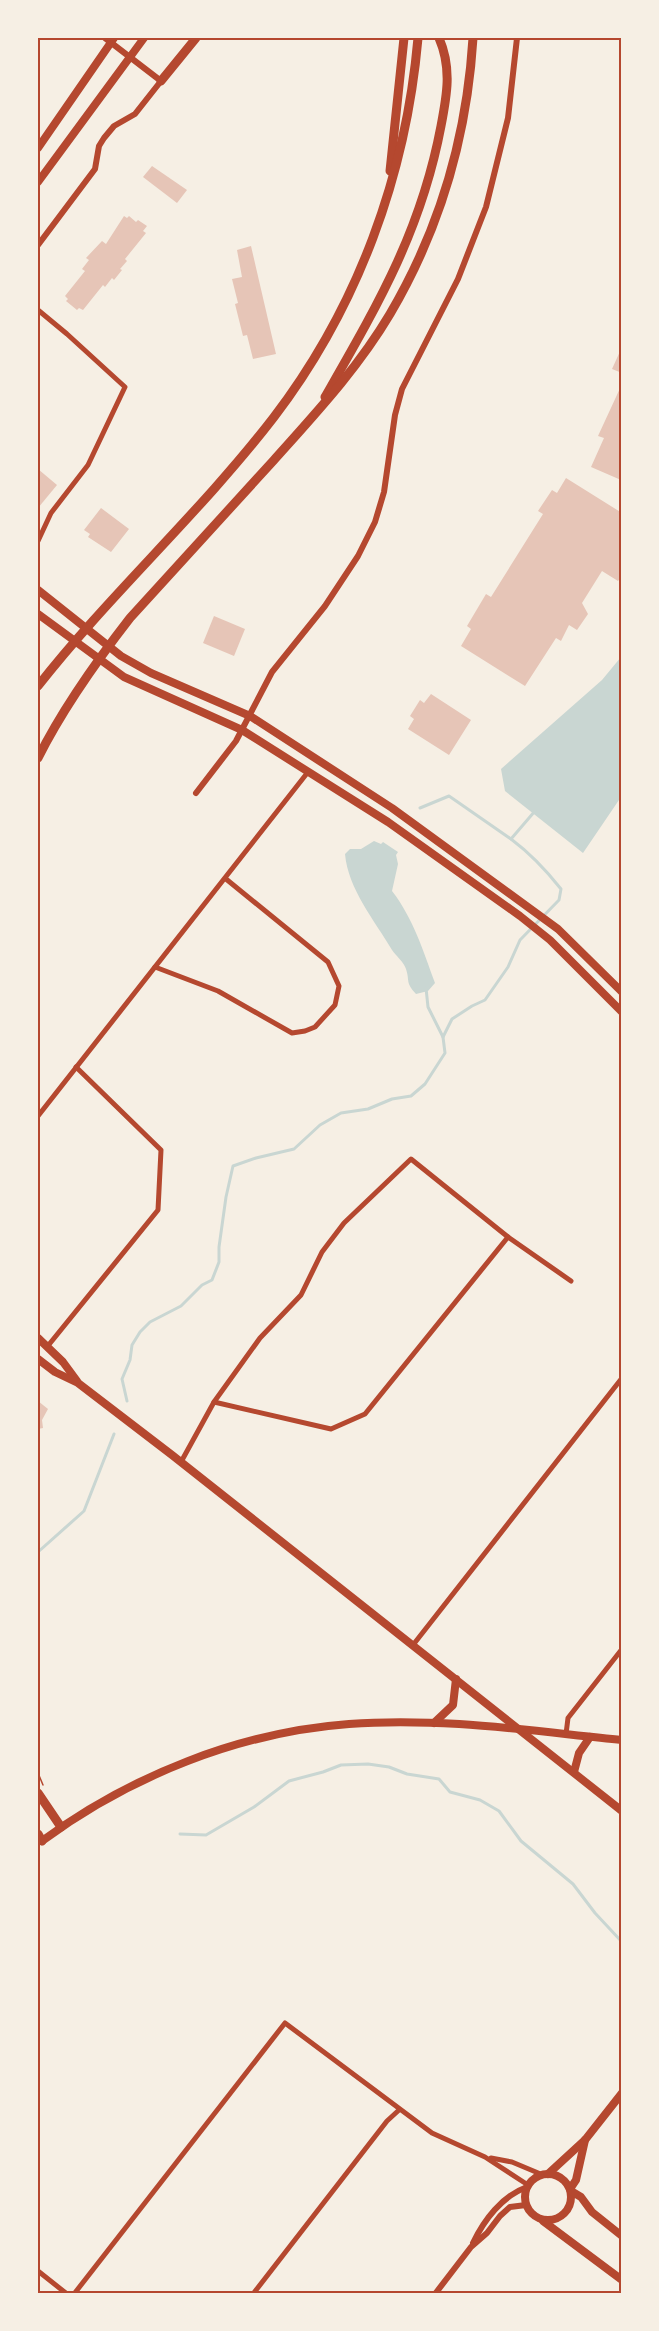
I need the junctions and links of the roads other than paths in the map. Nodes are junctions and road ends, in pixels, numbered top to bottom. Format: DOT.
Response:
graph roads {
  1 [pos="144,38"];
  2 [pos="196,38"];
  3 [pos="404,38"];
  4 [pos="418,38"];
  5 [pos="439,38"];
  6 [pos="473,38"];
  7 [pos="517,38"];
  8 [pos="110,39"];
  9 [pos="130,57"];
  10 [pos="161,81"];
  11 [pos="38,148"];
  12 [pos="38,182"];
  13 [pos="387,201"];
  14 [pos="38,245"];
  15 [pos="38,310"];
  16 [pos="315,414"];
  17 [pos="38,541"];
  18 [pos="38,590"];
  19 [pos="38,614"];
  20 [pos="38,686"];
  21 [pos="250,716"];
  22 [pos="242,730"];
  23 [pos="38,758"];
  24 [pos="308,772"];
  25 [pos="357,784"];
  26 [pos="196,793"];
  27 [pos="349,797"];
  28 [pos="226,879"];
  29 [pos="155,967"];
  30 [pos="604,974"];
  31 [pos="594,984"];
  32 [pos="621,992"];
  33 [pos="621,1012"];
  34 [pos="76,1067"];
  35 [pos="38,1116"];
  36 [pos="508,1237"];
  37 [pos="571,1281"];
  38 [pos="38,1338"];
  39 [pos="47,1347"];
  40 [pos="38,1359"];
  41 [pos="621,1378"];
  42 [pos="78,1383"];
  43 [pos="214,1402"];
  44 [pos="180,1462"];
  45 [pos="413,1645"];
  46 [pos="621,1649"];
  47 [pos="456,1679"];
  48 [pos="434,1723"];
  49 [pos="519,1729"];
  50 [pos="566,1734"];
  51 [pos="590,1737"];
  52 [pos="621,1740"];
  53 [pos="574,1772"];
  54 [pos="38,1793"];
  55 [pos="621,1811"];
  56 [pos="61,1827"];
  57 [pos="39,1840"];
  58 [pos="621,2094"];
  59 [pos="399,2110"];
  60 [pos="585,2140"];
  61 [pos="486,2157"];
  62 [pos="545,2174"];
  63 [pos="528,2186"];
  64 [pos="570,2190"];
  65 [pos="526,2205"];
  66 [pos="542,2220"];
  67 [pos="621,2236"];
  68 [pos="471,2247"];
  69 [pos="38,2271"];
  70 [pos="621,2280"];
  71 [pos="67,2294"];
  72 [pos="74,2294"];
  73 [pos="253,2294"];
  74 [pos="435,2294"];
  1 -- 9 [label="highway"];
  2 -- 10 [label="highway"];
  3 -- 13 [label="highway"];
  4 -- 13 [label="highway"];
  5 -- 16 [label="highway"];
  6 -- 16 [label="highway"];
  7 -- 21 [label="street"];
  8 -- 9 [label="street"];
  8 -- 11 [label="highway"];
  9 -- 10 [label="street"];
  9 -- 12 [label="highway"];
  10 -- 14 [label="street"];
  13 -- 20 [label="highway"];
  15 -- 17 [label="street"];
  16 -- 23 [label="highway"];
  18 -- 21 [label="main road"];
  19 -- 22 [label="main road"];
  21 -- 22 [label="street"];
  21 -- 25 [label="main road"];
  22 -- 24 [label="main road"];
  22 -- 26 [label="street"];
  24 -- 27 [label="main road"];
  24 -- 28 [label="street"];
  25 -- 27 [label="main road"];
  25 -- 30 [label="main road"];
  27 -- 31 [label="main road"];
  28 -- 29 [label="street"];
  28 -- 29 [label="street"];
  29 -- 34 [label="street"];
  30 -- 31 [label="main road"];
  30 -- 32 [label="main road"];
  31 -- 33 [label="main road"];
  34 -- 35 [label="street"];
  34 -- 39 [label="street"];
  36 -- 37 [label="street"];
  36 -- 43 [label="street"];
  36 -- 43 [label="street"];
  38 -- 39 [label="main road"];
  39 -- 42 [label="main road"];
  40 -- 42 [label="main road"];
  41 -- 45 [label="street"];
  42 -- 44 [label="main road"];
  43 -- 44 [label="street"];
  44 -- 45 [label="main road"];
  45 -- 47 [label="main road"];
  46 -- 50 [label="street"];
  47 -- 48 [label="main road"];
  47 -- 49 [label="main road"];
  48 -- 49 [label="main road"];
  48 -- 56 [label="main road"];
  49 -- 50 [label="main road"];
  49 -- 53 [label="main road"];
  50 -- 51 [label="main road"];
  51 -- 52 [label="main road"];
  51 -- 53 [label="main road"];
  53 -- 55 [label="main road"];
  54 -- 56 [label="highway"];
  56 -- 57 [label="main road"];
  58 -- 60 [label="main road"];
  59 -- 61 [label="street"];
  59 -- 72 [label="street"];
  59 -- 73 [label="street"];
  60 -- 62 [label="main road"];
  60 -- 64 [label="main road"];
  61 -- 62 [label="street"];
  61 -- 63 [label="street"];
  62 -- 63 [label="main road"];
  62 -- 64 [label="main road"];
  63 -- 65 [label="main road"];
  63 -- 68 [label="street"];
  64 -- 66 [label="main road"];
  64 -- 67 [label="main road"];
  65 -- 66 [label="main road"];
  65 -- 68 [label="street"];
  66 -- 70 [label="main road"];
  68 -- 74 [label="street"];
  69 -- 71 [label="street"];
}
